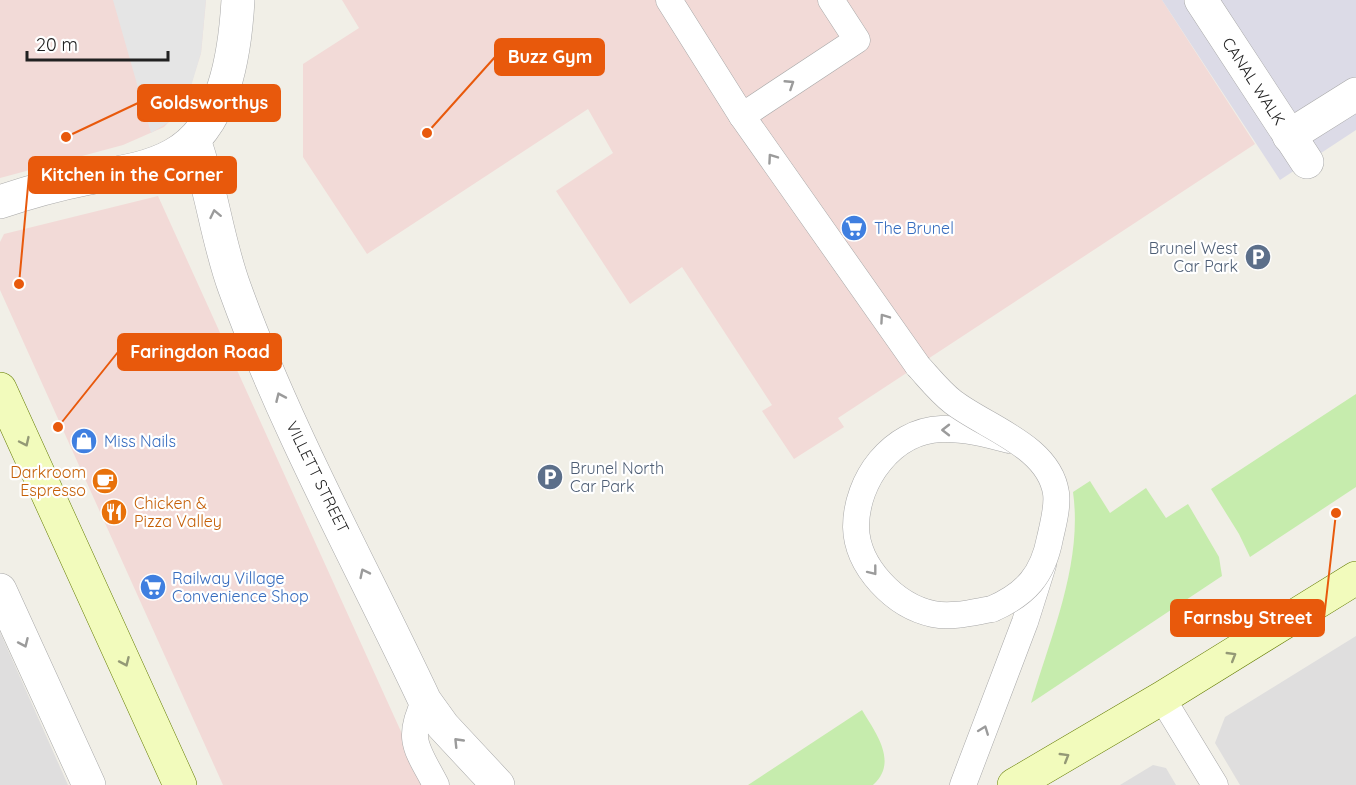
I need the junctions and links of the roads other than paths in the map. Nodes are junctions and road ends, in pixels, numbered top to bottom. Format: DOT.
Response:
graph roads {
  1 [pos="238,0"];
  2 [pos="669,0"];
  3 [pos="831,0"];
  4 [pos="1201,0"];
  5 [pos="1356,93"];
  6 [pos="741,116"];
  7 [pos="194,141"];
  8 [pos="0,202"];
  9 [pos="0,389"];
  10 [pos="1356,578"];
  11 [pos="0,590"];
  12 [pos="1162,698"];
  13 [pos="424,701"];
  14 [pos="88,785"];
  15 [pos="180,785"];
  16 [pos="436,785"];
  17 [pos="498,785"];
  18 [pos="963,785"];
  19 [pos="1014,785"];
  20 [pos="1215,785"];
  1 -- 7 [label="street"];
  2 -- 6 [label="lane"];
  6 -- 3 [label="lane, one-way"];
  4 -- 5 [label="street, CANAL WALK"];
  18 -- 6 [label="lane, one-way, bridge"];
  7 -- 8 [label="street"];
  13 -- 7 [label="street, VILLETT STREET, one-way"];
  9 -- 15 [label="street, one-way"];
  12 -- 10 [label="street, one-way"];
  11 -- 14 [label="street, one-way"];
  19 -- 12 [label="street, one-way"];
  12 -- 20 [label="lane"];
  13 -- 16 [label="lane"];
  17 -- 13 [label="street, VILLETT STREET, one-way"];
}
